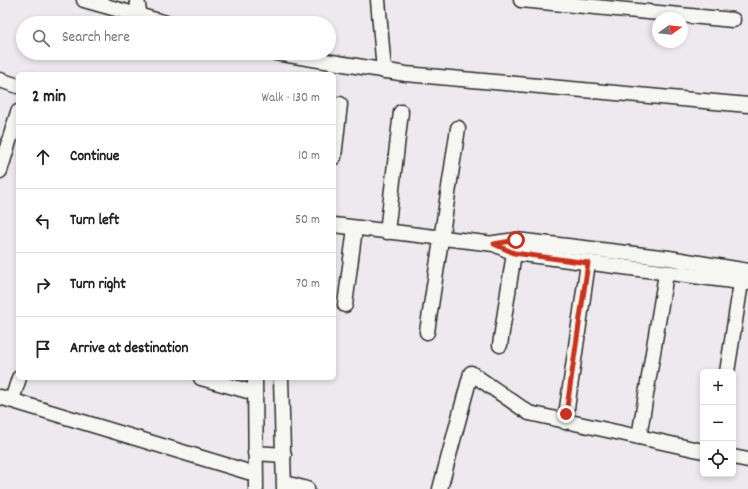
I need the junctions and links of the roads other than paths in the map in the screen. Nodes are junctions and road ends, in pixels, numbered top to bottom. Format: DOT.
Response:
graph roads {
  1 [pos="84,0"];
  2 [pos="137,0"];
  3 [pos="378,0"];
  4 [pos="521,0"];
  5 [pos="140,16"];
  6 [pos="733,20"];
  7 [pos="318,60"];
  8 [pos="384,71"];
  9 [pos="0,80"];
  10 [pos="16,85"];
  11 [pos="340,104"];
  12 [pos="748,105"];
  13 [pos="401,112"];
  14 [pos="16,119"];
  15 [pos="458,128"];
  16 [pos="336,139"];
  17 [pos="0,171"];
  18 [pos="336,225"];
  19 [pos="355,228"];
  20 [pos="387,232"];
  21 [pos="442,238"];
  22 [pos="494,244"];
  23 [pos="514,253"];
  24 [pos="588,263"];
  25 [pos="666,274"];
  26 [pos="746,279"];
  27 [pos="345,305"];
  28 [pos="427,332"];
  29 [pos="500,345"];
  30 [pos="728,369"];
  31 [pos="18,380"];
  32 [pos="208,380"];
  33 [pos="255,380"];
  34 [pos="281,380"];
  35 [pos="255,393"];
  36 [pos="6,399"];
  37 [pos="565,422"];
  38 [pos="639,437"];
  39 [pos="700,451"];
  40 [pos="255,452"];
  41 [pos="284,454"];
  42 [pos="736,458"];
  43 [pos="748,460"];
  44 [pos="255,474"];
  45 [pos="285,486"];
  46 [pos="256,489"];
  47 [pos="307,489"];
  48 [pos="440,489"];
  1 -- 5 [label="street"];
  2 -- 5 [label="street"];
  3 -- 8 [label="street"];
  4 -- 6 [label="street"];
  7 -- 8 [label="street"];
  8 -- 12 [label="street"];
  9 -- 10 [label="street"];
  11 -- 16 [label="street"];
  13 -- 20 [label="street"];
  14 -- 17 [label="street"];
  15 -- 21 [label="street"];
  18 -- 19 [label="street"];
  19 -- 20 [label="street"];
  19 -- 27 [label="street"];
  20 -- 21 [label="street"];
  21 -- 22 [label="street"];
  21 -- 28 [label="street"];
  22 -- 23 [label="street"];
  22 -- 26 [label="street"];
  23 -- 24 [label="street"];
  23 -- 29 [label="street"];
  24 -- 25 [label="street"];
  24 -- 37 [label="street"];
  25 -- 26 [label="street"];
  25 -- 38 [label="street"];
  26 -- 30 [label="street"];
  31 -- 36 [label="street"];
  32 -- 35 [label="street"];
  33 -- 35 [label="street"];
  34 -- 41 [label="street"];
  35 -- 40 [label="street"];
  36 -- 44 [label="street"];
  37 -- 38 [label="street"];
  37 -- 48 [label="street"];
  38 -- 39 [label="street"];
  40 -- 41 [label="street"];
  40 -- 44 [label="street"];
  41 -- 45 [label="street"];
  42 -- 43 [label="street"];
  44 -- 46 [label="street"];
  45 -- 47 [label="street"];
}
